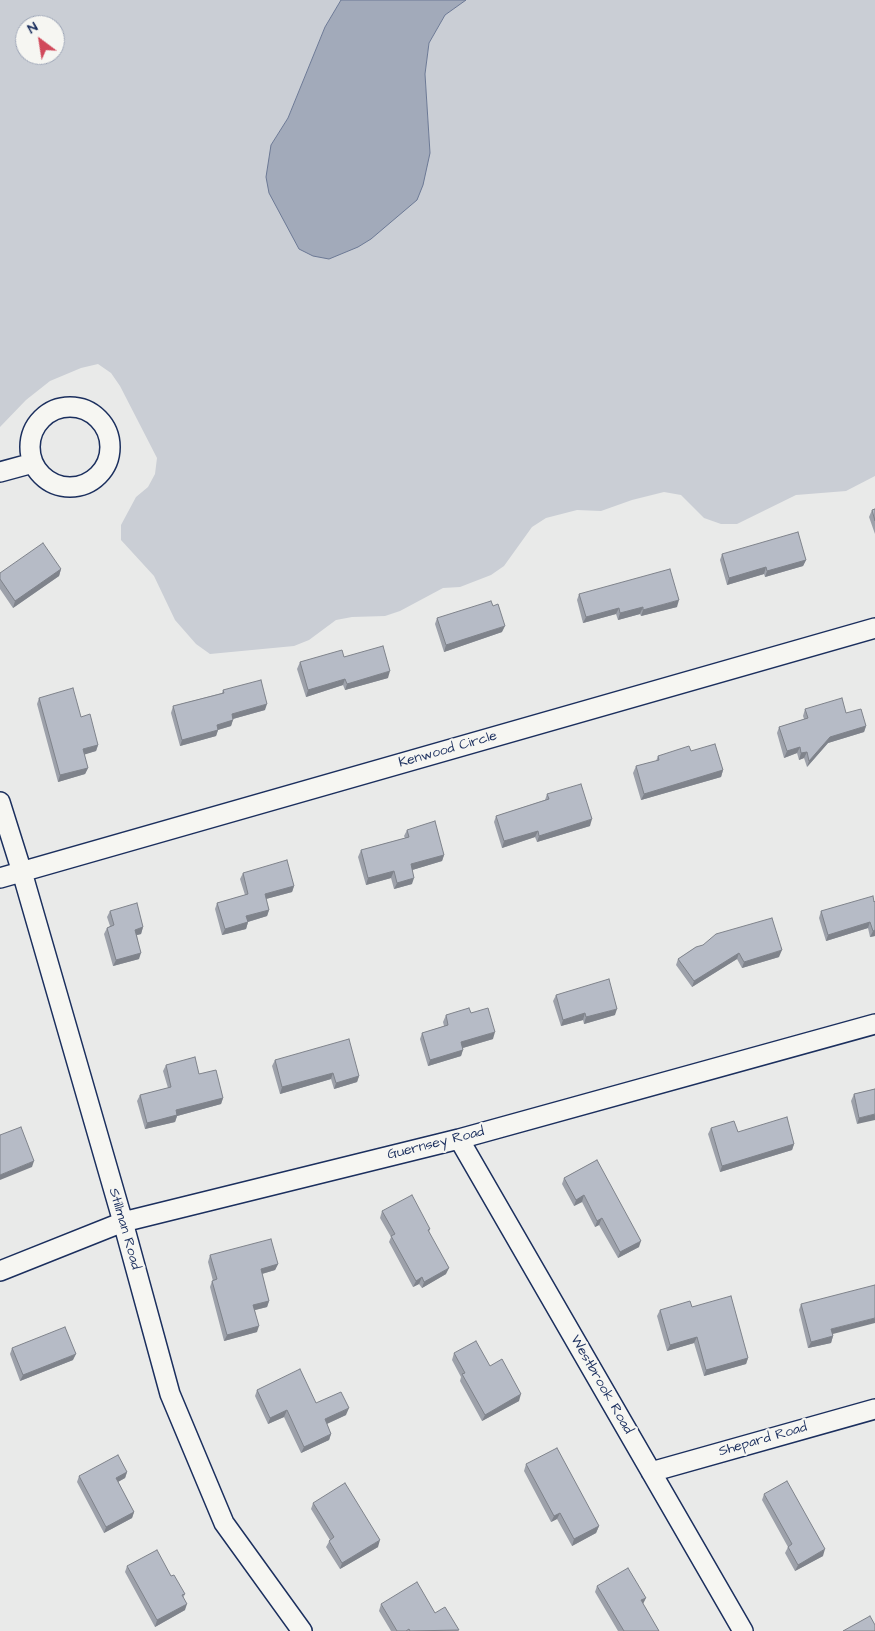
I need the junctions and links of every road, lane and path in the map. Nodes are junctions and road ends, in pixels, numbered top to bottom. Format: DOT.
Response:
graph roads {
  1 [pos="33,463"];
  2 [pos="0,472"];
  3 [pos="875,628"];
  4 [pos="0,802"];
  5 [pos="22,872"];
  6 [pos="0,878"];
  7 [pos="875,1024"];
  8 [pos="459,1139"];
  9 [pos="123,1222"];
  10 [pos="0,1271"];
  11 [pos="875,1409"];
  12 [pos="651,1472"];
  13 [pos="302,1631"];
  14 [pos="743,1631"];
  1 -- 1 [label="street"];
  1 -- 2 [label="street"];
  3 -- 5 [label="street, Kenwood Circle"];
  4 -- 5 [label="street, Stillman Road"];
  5 -- 6 [label="street, Kenwood Circle"];
  5 -- 9 [label="street, Stillman Road"];
  7 -- 8 [label="street, Guernsey Road"];
  8 -- 9 [label="street, Guernsey Road"];
  8 -- 12 [label="street, Westbrook Road"];
  9 -- 10 [label="street, Guernsey Road"];
  9 -- 13 [label="street, Stillman Road"];
  11 -- 12 [label="street, Shepard Road"];
  12 -- 14 [label="street, Westbrook Road"];
}
